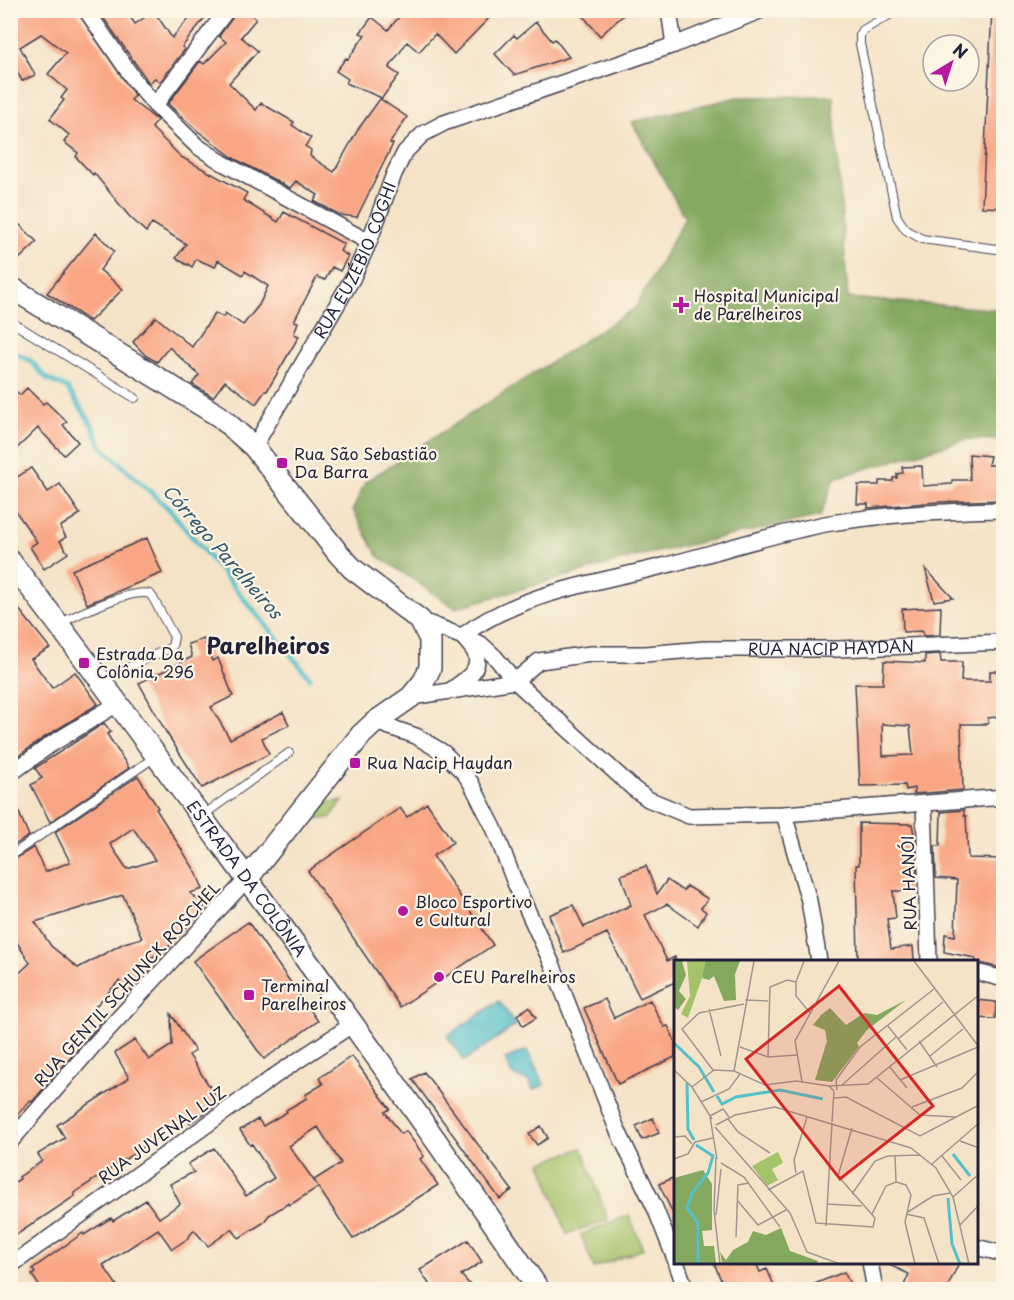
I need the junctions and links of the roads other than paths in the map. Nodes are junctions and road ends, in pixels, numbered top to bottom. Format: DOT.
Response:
graph roads {
  1 [pos="86,10"];
  2 [pos="227,10"];
  3 [pos="669,10"];
  4 [pos="762,10"];
  5 [pos="898,10"];
  6 [pos="674,45"];
  7 [pos="155,105"];
  8 [pos="369,242"];
  9 [pos="1004,250"];
  10 [pos="10,287"];
  11 [pos="10,321"];
  12 [pos="135,398"];
  13 [pos="254,447"];
  14 [pos="1004,510"];
  15 [pos="10,561"];
  16 [pos="420,620"];
  17 [pos="59,624"];
  18 [pos="462,636"];
  19 [pos="1004,642"];
  20 [pos="101,680"];
  21 [pos="514,681"];
  22 [pos="451,690"];
  23 [pos="411,697"];
  24 [pos="117,704"];
  25 [pos="375,722"];
  26 [pos="289,753"];
  27 [pos="156,756"];
  28 [pos="10,774"];
  29 [pos="1004,797"];
  30 [pos="924,804"];
  31 [pos="784,814"];
  32 [pos="201,817"];
  33 [pos="10,856"];
  34 [pos="247,879"];
  35 [pos="819,960"];
  36 [pos="933,960"];
  37 [pos="978,973"];
  38 [pos="1004,980"];
  39 [pos="345,1029"];
  40 [pos="10,1142"];
  41 [pos="978,1248"];
  42 [pos="1004,1254"];
  43 [pos="674,1255"];
  44 [pos="677,1264"];
  45 [pos="870,1264"];
  46 [pos="10,1266"];
  47 [pos="539,1290"];
  48 [pos="686,1290"];
  49 [pos="875,1290"];
  1 -- 7 [label="street"];
  2 -- 7 [label="street"];
  3 -- 6 [label="street"];
  4 -- 6 [label="street, RUA EUZÉBIO COGHI"];
  5 -- 9 [label="lane"];
  6 -- 8 [label="street, RUA EUZÉBIO COGHI"];
  7 -- 8 [label="street"];
  8 -- 13 [label="street, RUA EUZÉBIO COGHI"];
  10 -- 13 [label="main road"];
  11 -- 12 [label="lane"];
  13 -- 16 [label="main road"];
  14 -- 18 [label="street"];
  15 -- 17 [label="main road, ESTRADA DA COLÔNIA"];
  16 -- 18 [label="street"];
  16 -- 23 [label="main road"];
  17 -- 20 [label="main road, ESTRADA DA COLÔNIA"];
  17 -- 20 [label="lane"];
  18 -- 21 [label="street"];
  18 -- 22 [label="street"];
  19 -- 21 [label="street, RUA NACIP HAYDAN"];
  20 -- 24 [label="main road, ESTRADA DA COLÔNIA"];
  21 -- 22 [label="street"];
  21 -- 31 [label="street"];
  22 -- 23 [label="street"];
  23 -- 25 [label="main road"];
  24 -- 27 [label="main road, ESTRADA DA COLÔNIA"];
  24 -- 28 [label="street"];
  25 -- 34 [label="main road"];
  25 -- 43 [label="street"];
  26 -- 32 [label="lane"];
  27 -- 32 [label="main road, ESTRADA DA COLÔNIA"];
  27 -- 33 [label="lane"];
  29 -- 30 [label="street"];
  30 -- 31 [label="street"];
  30 -- 36 [label="street, RUA HANÓI"];
  31 -- 35 [label="street"];
  32 -- 34 [label="main road, ESTRADA DA COLÔNIA"];
  34 -- 39 [label="main road, ESTRADA DA COLÔNIA"];
  34 -- 40 [label="street, RUA GENTIL SCHUNCK ROSCHEL"];
  37 -- 38 [label="street"];
  39 -- 46 [label="street, RUA JUVENAL LUZ"];
  39 -- 47 [label="main road, ESTRADA DA COLÔNIA"];
  41 -- 42 [label="street"];
  44 -- 48 [label="street"];
  45 -- 49 [label="street"];
}
